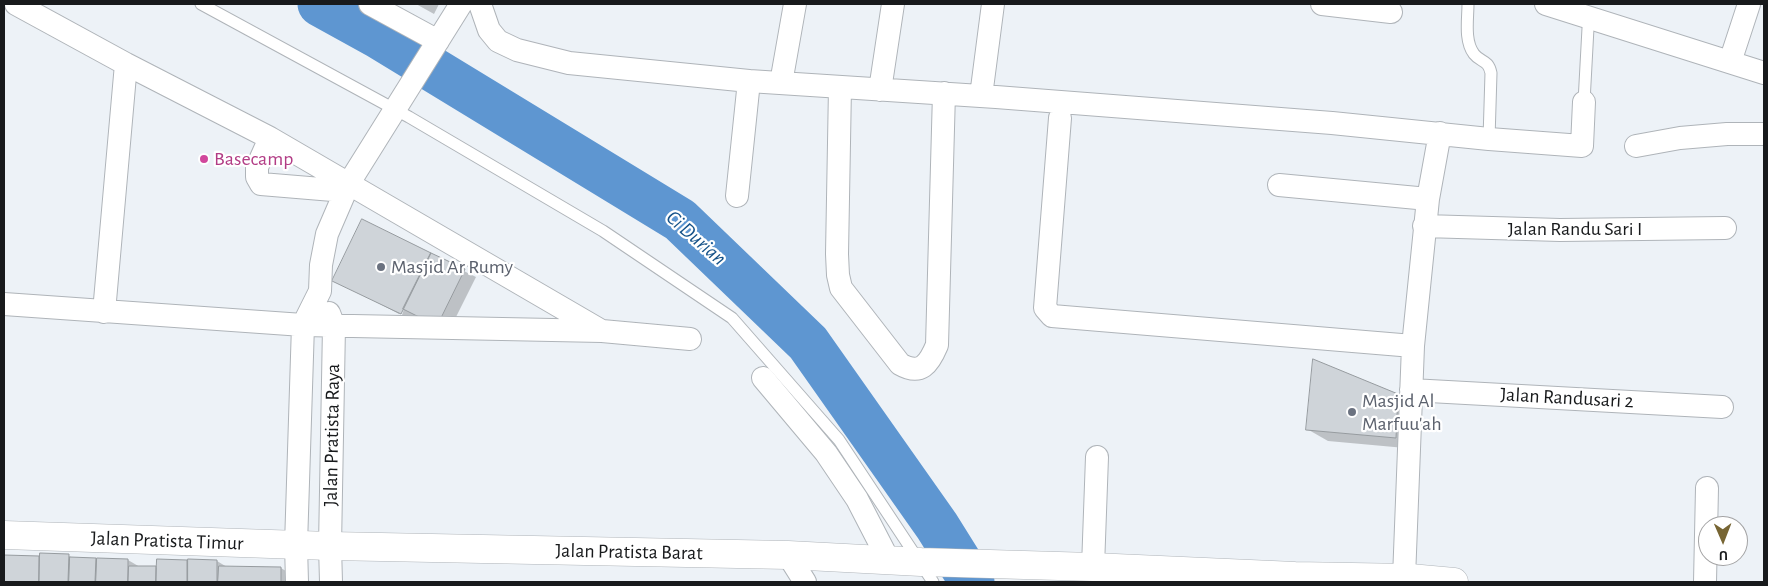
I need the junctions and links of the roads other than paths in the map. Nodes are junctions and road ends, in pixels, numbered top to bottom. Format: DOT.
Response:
graph roads {
  1 [pos="16,4"];
  2 [pos="202,4"];
  3 [pos="370,4"];
  4 [pos="462,4"];
  5 [pos="480,4"];
  6 [pos="795,4"];
  7 [pos="893,4"];
  8 [pos="993,4"];
  9 [pos="1322,4"];
  10 [pos="1468,4"];
  11 [pos="1546,4"];
  12 [pos="1749,4"];
  13 [pos="1391,12"];
  14 [pos="1588,28"];
  15 [pos="436,43"];
  16 [pos="1730,62"];
  17 [pos="126,64"];
  18 [pos="1764,73"];
  19 [pos="749,81"];
  20 [pos="782,83"];
  21 [pos="840,87"];
  22 [pos="880,90"];
  23 [pos="944,93"];
  24 [pos="981,96"];
  25 [pos="1584,102"];
  26 [pos="400,104"];
  27 [pos="1060,118"];
  28 [pos="1440,133"];
  29 [pos="1764,134"];
  30 [pos="270,138"];
  31 [pos="1489,139"];
  32 [pos="1636,146"];
  33 [pos="1279,185"];
  34 [pos="347,187"];
  35 [pos="737,196"];
  36 [pos="1428,198"];
  37 [pos="1424,226"];
  38 [pos="1725,228"];
  39 [pos="320,291"];
  40 [pos="4,304"];
  41 [pos="104,312"];
  42 [pos="303,325"];
  43 [pos="334,326"];
  44 [pos="602,331"];
  45 [pos="690,339"];
  46 [pos="1413,346"];
  47 [pos="763,378"];
  48 [pos="1411,390"];
  49 [pos="1722,407"];
  50 [pos="1097,457"];
  51 [pos="1707,488"];
  52 [pos="4,536"];
  53 [pos="296,545"];
  54 [pos="330,546"];
  55 [pos="788,555"];
  56 [pos="888,559"];
  57 [pos="927,569"];
  58 [pos="1101,573"];
  59 [pos="1295,579"];
  60 [pos="1408,580"];
  61 [pos="297,582"];
  62 [pos="331,582"];
  63 [pos="805,582"];
  64 [pos="1454,582"];
  65 [pos="1705,582"];
  1 -- 17 [label="street"];
  2 -- 26 [label="lane"];
  3 -- 15 [label="street"];
  4 -- 15 [label="street"];
  5 -- 19 [label="street"];
  6 -- 20 [label="street"];
  7 -- 22 [label="street"];
  8 -- 24 [label="street"];
  9 -- 13 [label="street"];
  10 -- 31 [label="lane"];
  11 -- 16 [label="street"];
  12 -- 16 [label="street"];
  14 -- 25 [label="lane"];
  15 -- 26 [label="street"];
  16 -- 18 [label="street"];
  17 -- 30 [label="street"];
  17 -- 41 [label="street"];
  19 -- 20 [label="street"];
  19 -- 35 [label="street"];
  20 -- 21 [label="street"];
  21 -- 22 [label="street"];
  21 -- 23 [label="street"];
  22 -- 23 [label="street"];
  23 -- 24 [label="street"];
  24 -- 28 [label="street"];
  25 -- 31 [label="street"];
  26 -- 34 [label="street"];
  26 -- 57 [label="lane"];
  27 -- 46 [label="street"];
  28 -- 31 [label="street"];
  28 -- 36 [label="street"];
  29 -- 32 [label="street"];
  30 -- 34 [label="street"];
  30 -- 34 [label="street"];
  33 -- 36 [label="street"];
  34 -- 39 [label="street"];
  34 -- 44 [label="street"];
  36 -- 37 [label="street"];
  37 -- 38 [label="street, Jalan Randu Sari I"];
  37 -- 46 [label="street"];
  39 -- 42 [label="street"];
  39 -- 43 [label="street, Jalan Pratista Raya"];
  40 -- 41 [label="street"];
  41 -- 42 [label="street"];
  42 -- 43 [label="street"];
  42 -- 53 [label="street"];
  43 -- 44 [label="street"];
  43 -- 54 [label="street, Jalan Pratista Raya"];
  44 -- 45 [label="street"];
  46 -- 48 [label="street"];
  47 -- 56 [label="street"];
  48 -- 49 [label="street, Jalan Randusari 2"];
  48 -- 60 [label="street"];
  50 -- 58 [label="street"];
  51 -- 65 [label="street"];
  52 -- 53 [label="street, Jalan Pratista Timur"];
  53 -- 54 [label="street, Jalan Pratista Timur"];
  53 -- 61 [label="street"];
  54 -- 55 [label="street, Jalan Pratista Barat"];
  54 -- 62 [label="street, Jalan Pratista Raya"];
  55 -- 56 [label="street, Jalan Pratista Barat"];
  55 -- 63 [label="street"];
  56 -- 57 [label="street, Jalan Pratista Barat"];
  57 -- 58 [label="street, Jalan Pratista Barat"];
  58 -- 59 [label="street, Jalan Pratista Barat"];
  59 -- 60 [label="street, Jalan Pratista Barat"];
  60 -- 64 [label="street, Jalan Pratista Barat"];
}
